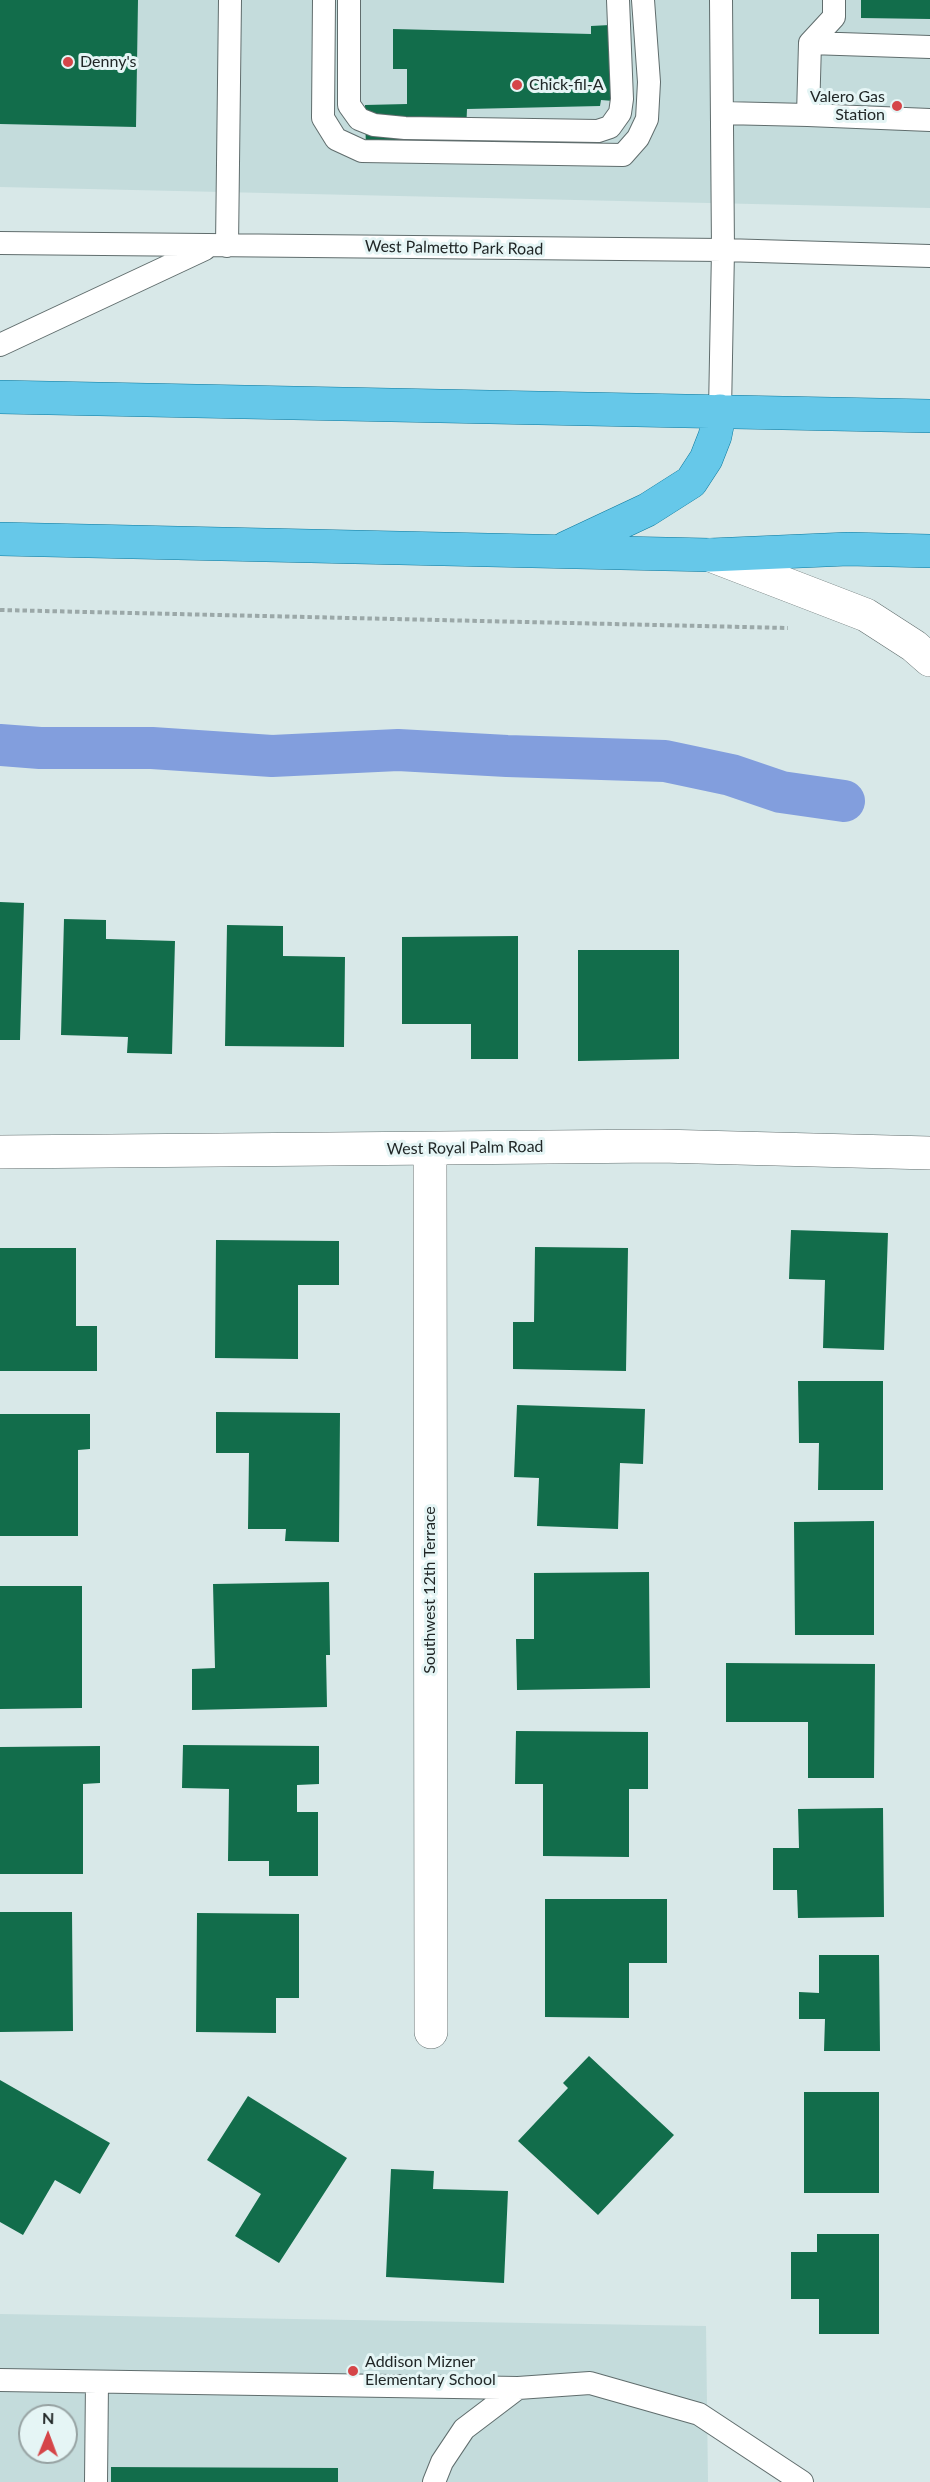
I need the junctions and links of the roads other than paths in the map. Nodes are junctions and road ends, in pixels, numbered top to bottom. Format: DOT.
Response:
graph roads {
  1 [pos="230,0"];
  2 [pos="324,0"];
  3 [pos="349,0"];
  4 [pos="618,0"];
  5 [pos="643,0"];
  6 [pos="721,0"];
  7 [pos="834,0"];
  8 [pos="810,43"];
  9 [pos="924,53"];
  10 [pos="722,113"];
  11 [pos="808,115"];
  12 [pos="924,115"];
  13 [pos="0,243"];
  14 [pos="219,246"];
  15 [pos="723,250"];
  16 [pos="930,256"];
  17 [pos="0,345"];
  18 [pos="0,397"];
  19 [pos="720,411"];
  20 [pos="930,416"];
  21 [pos="0,540"];
  22 [pos="559,551"];
  23 [pos="930,551"];
  24 [pos="710,555"];
  25 [pos="930,660"];
  26 [pos="430,1149"];
  27 [pos="0,1152"];
  28 [pos="930,1153"];
  29 [pos="431,2032"];
  30 [pos="0,2380"];
  31 [pos="97,2382"];
  32 [pos="518,2388"];
  33 [pos="96,2482"];
  34 [pos="434,2482"];
  35 [pos="802,2482"];
  1 -- 14 [label="lane"];
  2 -- 5 [label="lane"];
  3 -- 4 [label="lane"];
  6 -- 10 [label="lane"];
  7 -- 8 [label="lane"];
  8 -- 9 [label="lane"];
  8 -- 11 [label="lane"];
  10 -- 11 [label="lane"];
  10 -- 15 [label="lane"];
  11 -- 12 [label="lane"];
  13 -- 14 [label="lane"];
  14 -- 15 [label="lane, West Palmetto Park Road"];
  14 -- 17 [label="lane, West Palmetto Park Road"];
  15 -- 16 [label="lane, West Palmetto Park Road"];
  15 -- 19 [label="lane"];
  18 -- 19 [label="main road"];
  19 -- 20 [label="main road"];
  19 -- 22 [label="main road"];
  21 -- 22 [label="main road"];
  22 -- 24 [label="main road"];
  23 -- 24 [label="main road"];
  24 -- 25 [label="street"];
  26 -- 27 [label="street, West Royal Palm Road"];
  26 -- 28 [label="street, West Royal Palm Road"];
  26 -- 29 [label="street, Southwest 12th Terrace"];
  30 -- 31 [label="lane"];
  31 -- 32 [label="lane"];
  31 -- 33 [label="lane"];
  32 -- 34 [label="lane"];
  32 -- 35 [label="lane"];
}
